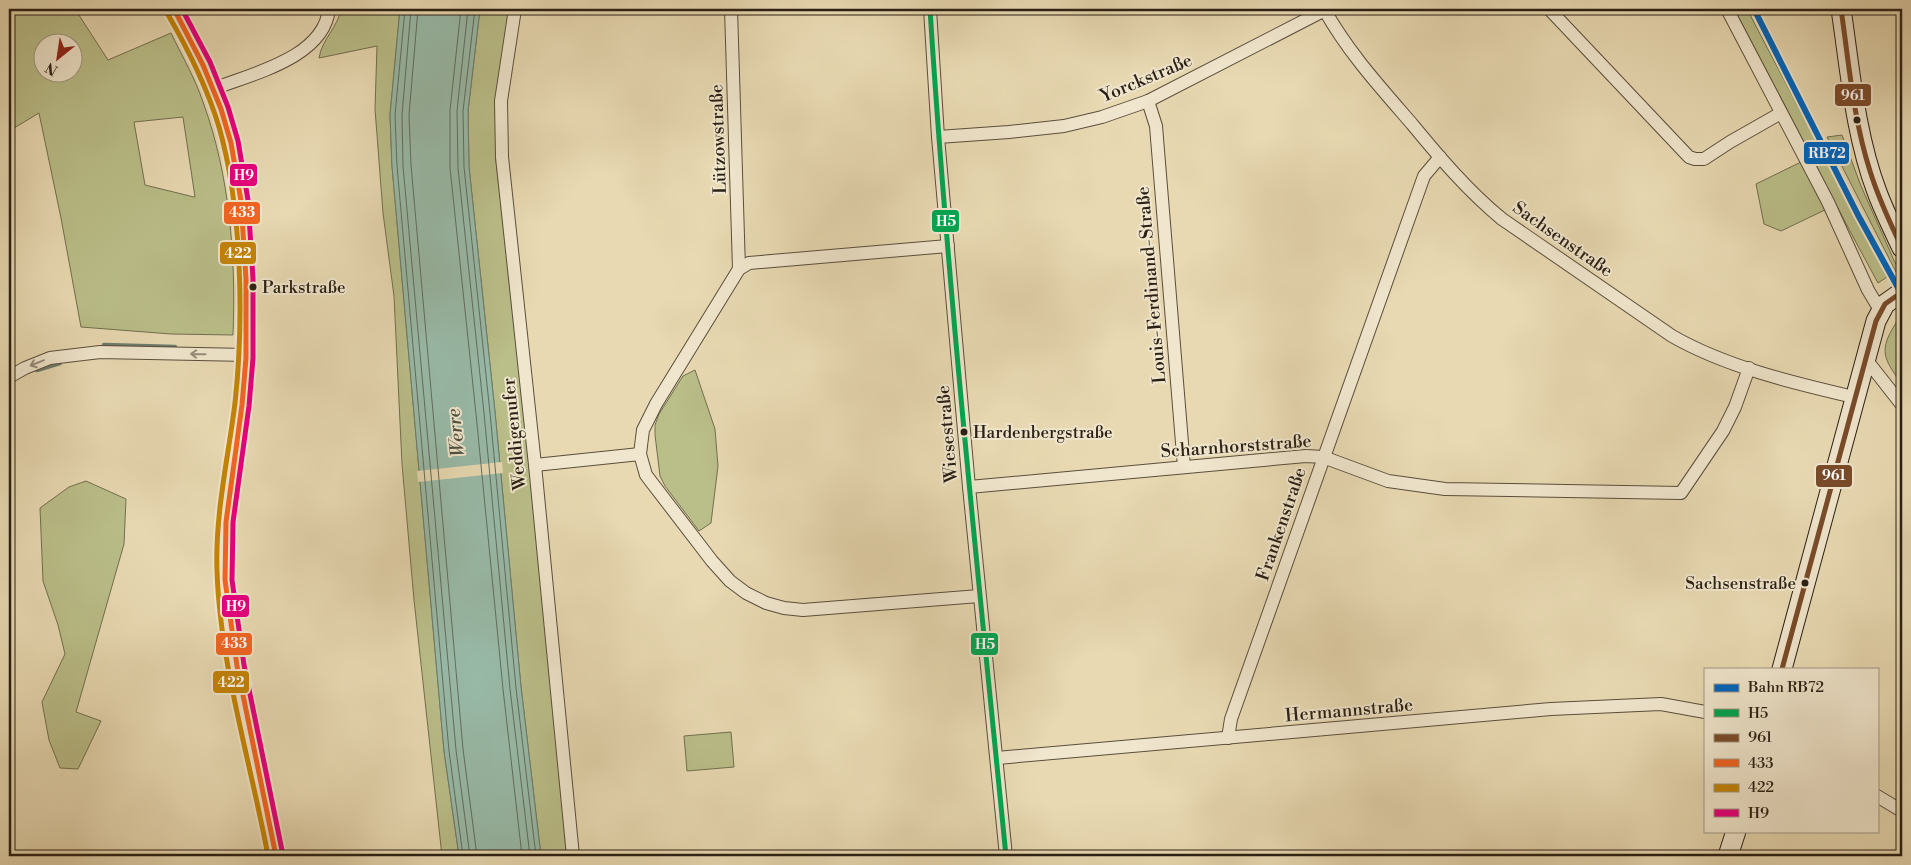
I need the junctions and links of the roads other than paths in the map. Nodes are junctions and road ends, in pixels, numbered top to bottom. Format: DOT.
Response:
graph roads {
  1 [pos="174,9"];
  2 [pos="330,9"];
  3 [pos="515,9"];
  4 [pos="731,9"];
  5 [pos="930,9"];
  6 [pos="1324,9"];
  7 [pos="1549,9"];
  8 [pos="1727,9"];
  9 [pos="1841,9"];
  10 [pos="213,89"];
  11 [pos="1148,100"];
  12 [pos="1781,113"];
  13 [pos="938,137"];
  14 [pos="1440,157"];
  15 [pos="948,246"];
  16 [pos="1902,248"];
  17 [pos="739,269"];
  18 [pos="1902,292"];
  19 [pos="1880,310"];
  20 [pos="247,355"];
  21 [pos="1865,358"];
  22 [pos="1749,368"];
  23 [pos="9,377"];
  24 [pos="1854,397"];
  25 [pos="1902,405"];
  26 [pos="640,454"];
  27 [pos="1323,458"];
  28 [pos="535,464"];
  29 [pos="1184,467"];
  30 [pos="969,487"];
  31 [pos="979,596"];
  32 [pos="1782,668"];
  33 [pos="1704,712"];
  34 [pos="1228,738"];
  35 [pos="997,758"];
  36 [pos="1878,797"];
  37 [pos="1902,811"];
  38 [pos="1736,832"];
  39 [pos="276,856"];
  40 [pos="573,856"];
  41 [pos="1006,856"];
  42 [pos="1728,856"];
  1 -- 10 [label="main road"];
  2 -- 10 [label="street"];
  3 -- 28 [label="street, Weddigenufer"];
  4 -- 17 [label="street, Lützowstraße"];
  5 -- 13 [label="street, Wiesestraße"];
  6 -- 11 [label="street, Yorckstraße"];
  6 -- 14 [label="street, Sachsenstraße"];
  7 -- 12 [label="street"];
  8 -- 12 [label="street"];
  9 -- 16 [label="main road"];
  10 -- 20 [label="main road"];
  11 -- 13 [label="street, Yorckstraße"];
  11 -- 29 [label="street, Louis-Ferdinand-Straße"];
  12 -- 19 [label="street"];
  13 -- 15 [label="street, Wiesestraße"];
  14 -- 22 [label="street, Sachsenstraße"];
  14 -- 27 [label="street, Frankenstraße"];
  15 -- 17 [label="street"];
  15 -- 30 [label="street, Wiesestraße"];
  17 -- 26 [label="street"];
  18 -- 19 [label="main road"];
  19 -- 21 [label="main road"];
  20 -- 23 [label="street, one-way"];
  20 -- 39 [label="main road"];
  21 -- 24 [label="main road"];
  21 -- 25 [label="street"];
  22 -- 24 [label="street, Sachsenstraße"];
  22 -- 27 [label="street, Scharnhorststraße"];
  24 -- 32 [label="main road"];
  26 -- 28 [label="street"];
  26 -- 31 [label="street"];
  27 -- 29 [label="street, Scharnhorststraße"];
  27 -- 34 [label="street, Frankenstraße"];
  28 -- 40 [label="street, Weddigenufer"];
  29 -- 30 [label="street, Scharnhorststraße"];
  30 -- 31 [label="street, Wiesestraße"];
  31 -- 35 [label="street, Wiesestraße"];
  33 -- 34 [label="street, Hermannstraße"];
  34 -- 35 [label="street, Hermannstraße"];
  35 -- 41 [label="street, Wiesestraße"];
  36 -- 37 [label="street"];
  38 -- 42 [label="main road"];
}
